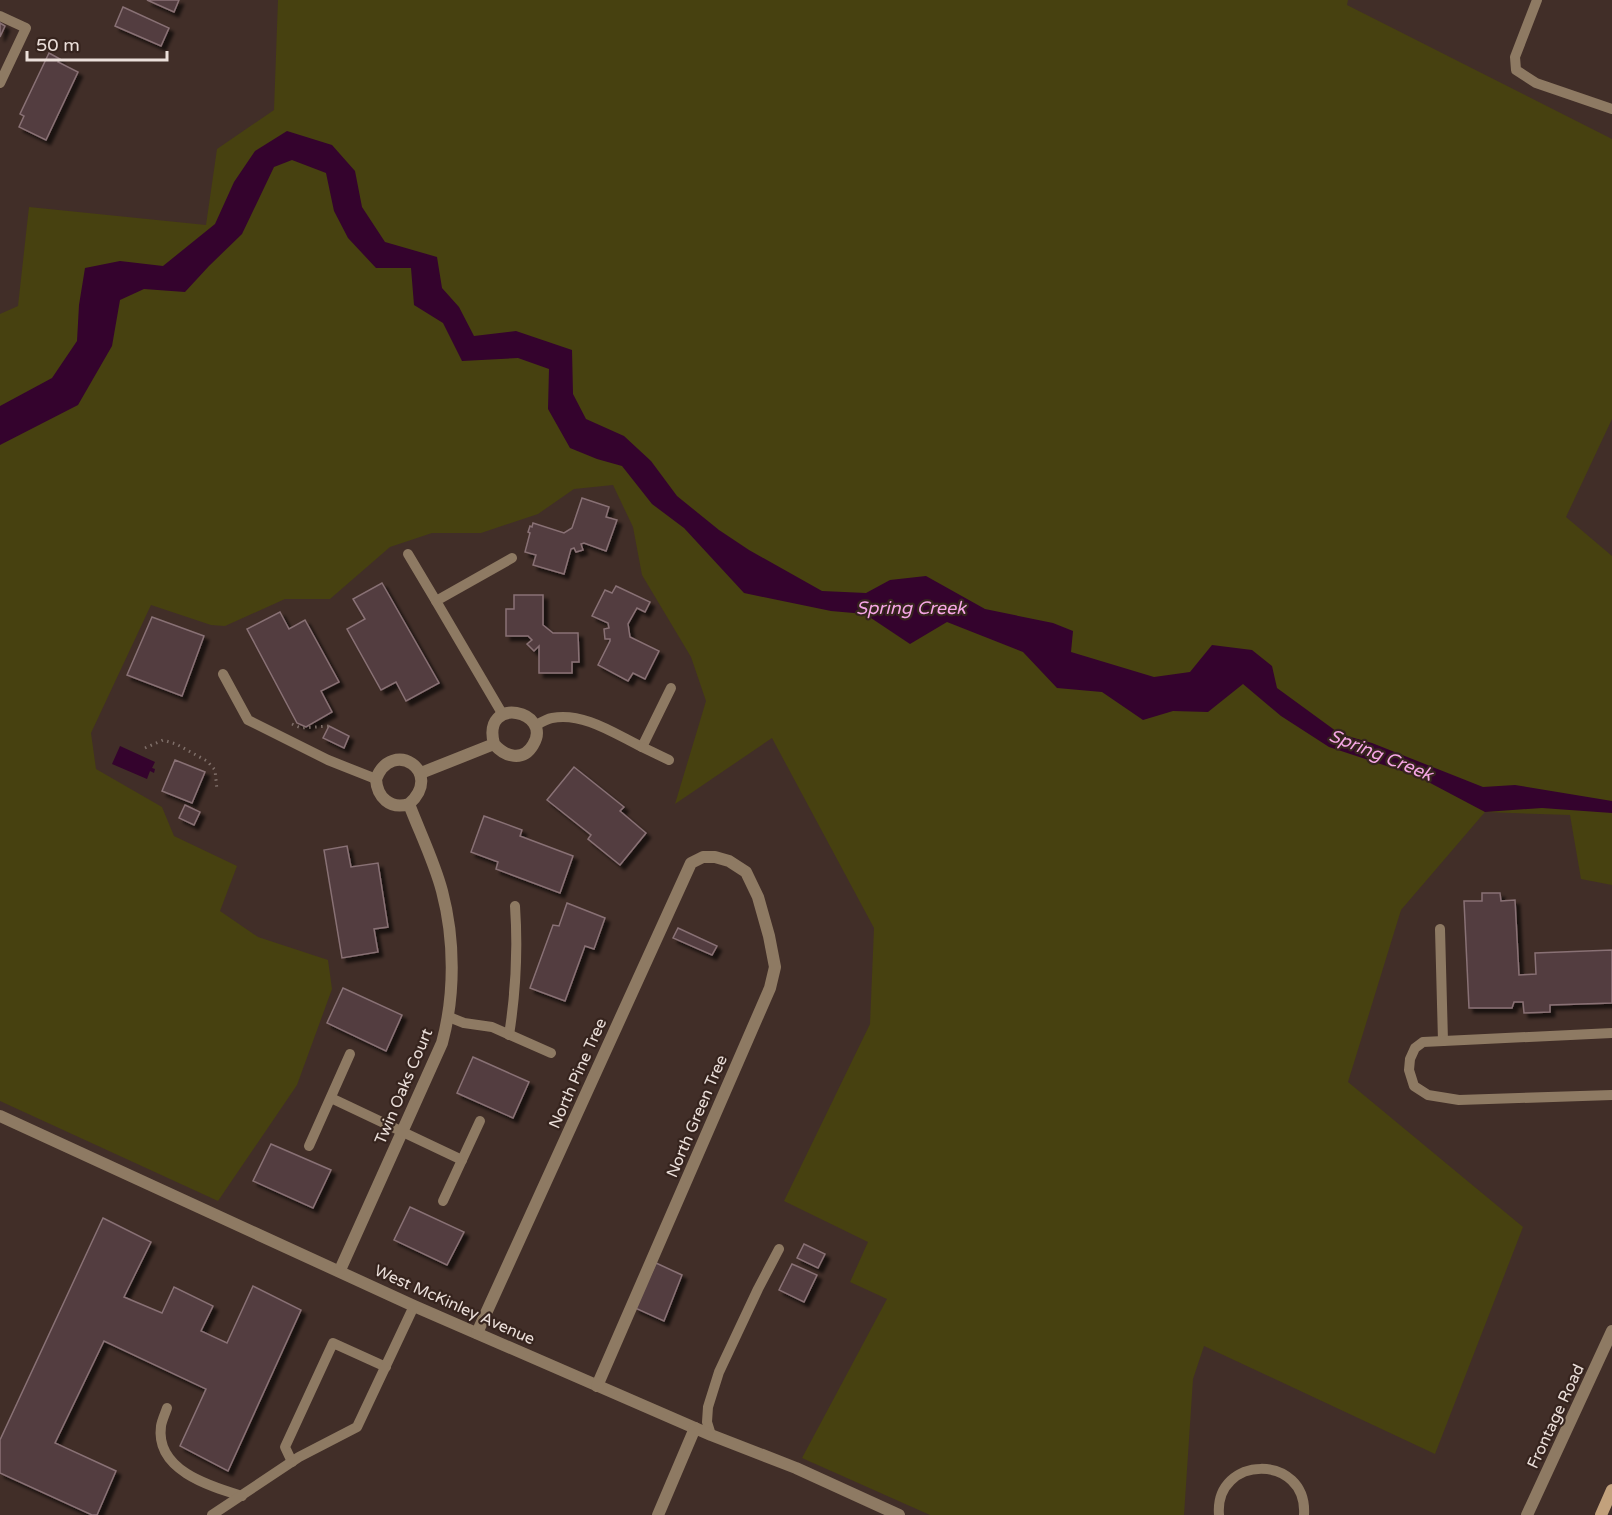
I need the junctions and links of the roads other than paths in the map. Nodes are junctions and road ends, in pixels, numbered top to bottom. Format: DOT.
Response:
graph roads {
  1 [pos="1537,0"];
  2 [pos="0,16"];
  3 [pos="0,83"];
  4 [pos="1612,109"];
  5 [pos="408,554"];
  6 [pos="512,558"];
  7 [pos="436,601"];
  8 [pos="223,674"];
  9 [pos="671,688"];
  10 [pos="503,715"];
  11 [pos="535,726"];
  12 [pos="494,744"];
  13 [pos="642,747"];
  14 [pos="669,760"];
  15 [pos="421,773"];
  16 [pos="376,779"];
  17 [pos="409,804"];
  18 [pos="729,861"];
  19 [pos="514,906"];
  20 [pos="1440,929"];
  21 [pos="449,1017"];
  22 [pos="1612,1033"];
  23 [pos="509,1035"];
  24 [pos="1443,1041"];
  25 [pos="551,1053"];
  26 [pos="350,1054"];
  27 [pos="1612,1095"];
  28 [pos="331,1098"];
  29 [pos="0,1116"];
  30 [pos="480,1121"];
  31 [pos="402,1132"];
  32 [pos="309,1146"];
  33 [pos="462,1160"];
  34 [pos="443,1201"];
  35 [pos="780,1249"];
  36 [pos="340,1270"];
  37 [pos="414,1306"];
  38 [pos="1612,1331"];
  39 [pos="477,1333"];
  40 [pos="386,1367"];
  41 [pos="597,1386"];
  42 [pos="167,1408"];
  43 [pos="695,1428"];
  44 [pos="711,1435"];
  45 [pos="292,1461"];
  46 [pos="1612,1490"];
  47 [pos="242,1496"];
  48 [pos="879,1511"];
  49 [pos="212,1515"];
  50 [pos="658,1515"];
  51 [pos="899,1515"];
  52 [pos="1219,1515"];
  53 [pos="1304,1515"];
  54 [pos="1527,1515"];
  55 [pos="1601,1515"];
  1 -- 4 [label="lane"];
  2 -- 3 [label="lane"];
  5 -- 7 [label="lane"];
  6 -- 7 [label="lane"];
  7 -- 10 [label="lane"];
  8 -- 16 [label="lane"];
  9 -- 13 [label="lane"];
  10 -- 11 [label="street"];
  10 -- 12 [label="street"];
  11 -- 12 [label="street"];
  11 -- 13 [label="lane"];
  12 -- 15 [label="street"];
  13 -- 14 [label="lane"];
  15 -- 16 [label="street"];
  15 -- 17 [label="street"];
  16 -- 17 [label="street"];
  17 -- 21 [label="street, Twin Oaks Court"];
  18 -- 39 [label="street, North Pine Tree"];
  18 -- 41 [label="street, North Green Tree"];
  19 -- 23 [label="lane"];
  20 -- 24 [label="lane"];
  21 -- 23 [label="lane"];
  21 -- 31 [label="street, Twin Oaks Court"];
  22 -- 24 [label="lane"];
  23 -- 25 [label="lane"];
  24 -- 27 [label="lane"];
  26 -- 28 [label="lane"];
  28 -- 31 [label="lane"];
  28 -- 32 [label="lane"];
  29 -- 36 [label="street, West McKinley Avenue"];
  30 -- 33 [label="lane"];
  31 -- 33 [label="lane"];
  31 -- 36 [label="street, Twin Oaks Court"];
  33 -- 34 [label="lane"];
  35 -- 44 [label="lane"];
  36 -- 37 [label="street, West McKinley Avenue"];
  37 -- 39 [label="street, West McKinley Avenue"];
  37 -- 40 [label="lane"];
  38 -- 54 [label="street, Frontage Road"];
  39 -- 41 [label="street, West McKinley Avenue"];
  40 -- 45 [label="lane"];
  40 -- 45 [label="lane"];
  41 -- 43 [label="street, West McKinley Avenue"];
  42 -- 47 [label="lane"];
  43 -- 44 [label="street, West McKinley Avenue"];
  43 -- 50 [label="street"];
  44 -- 48 [label="street, West McKinley Avenue"];
  45 -- 47 [label="lane"];
  46 -- 55 [label="street"];
  47 -- 49 [label="lane"];
  48 -- 51 [label="street, West McKinley Avenue"];
  52 -- 53 [label="lane"];
}
